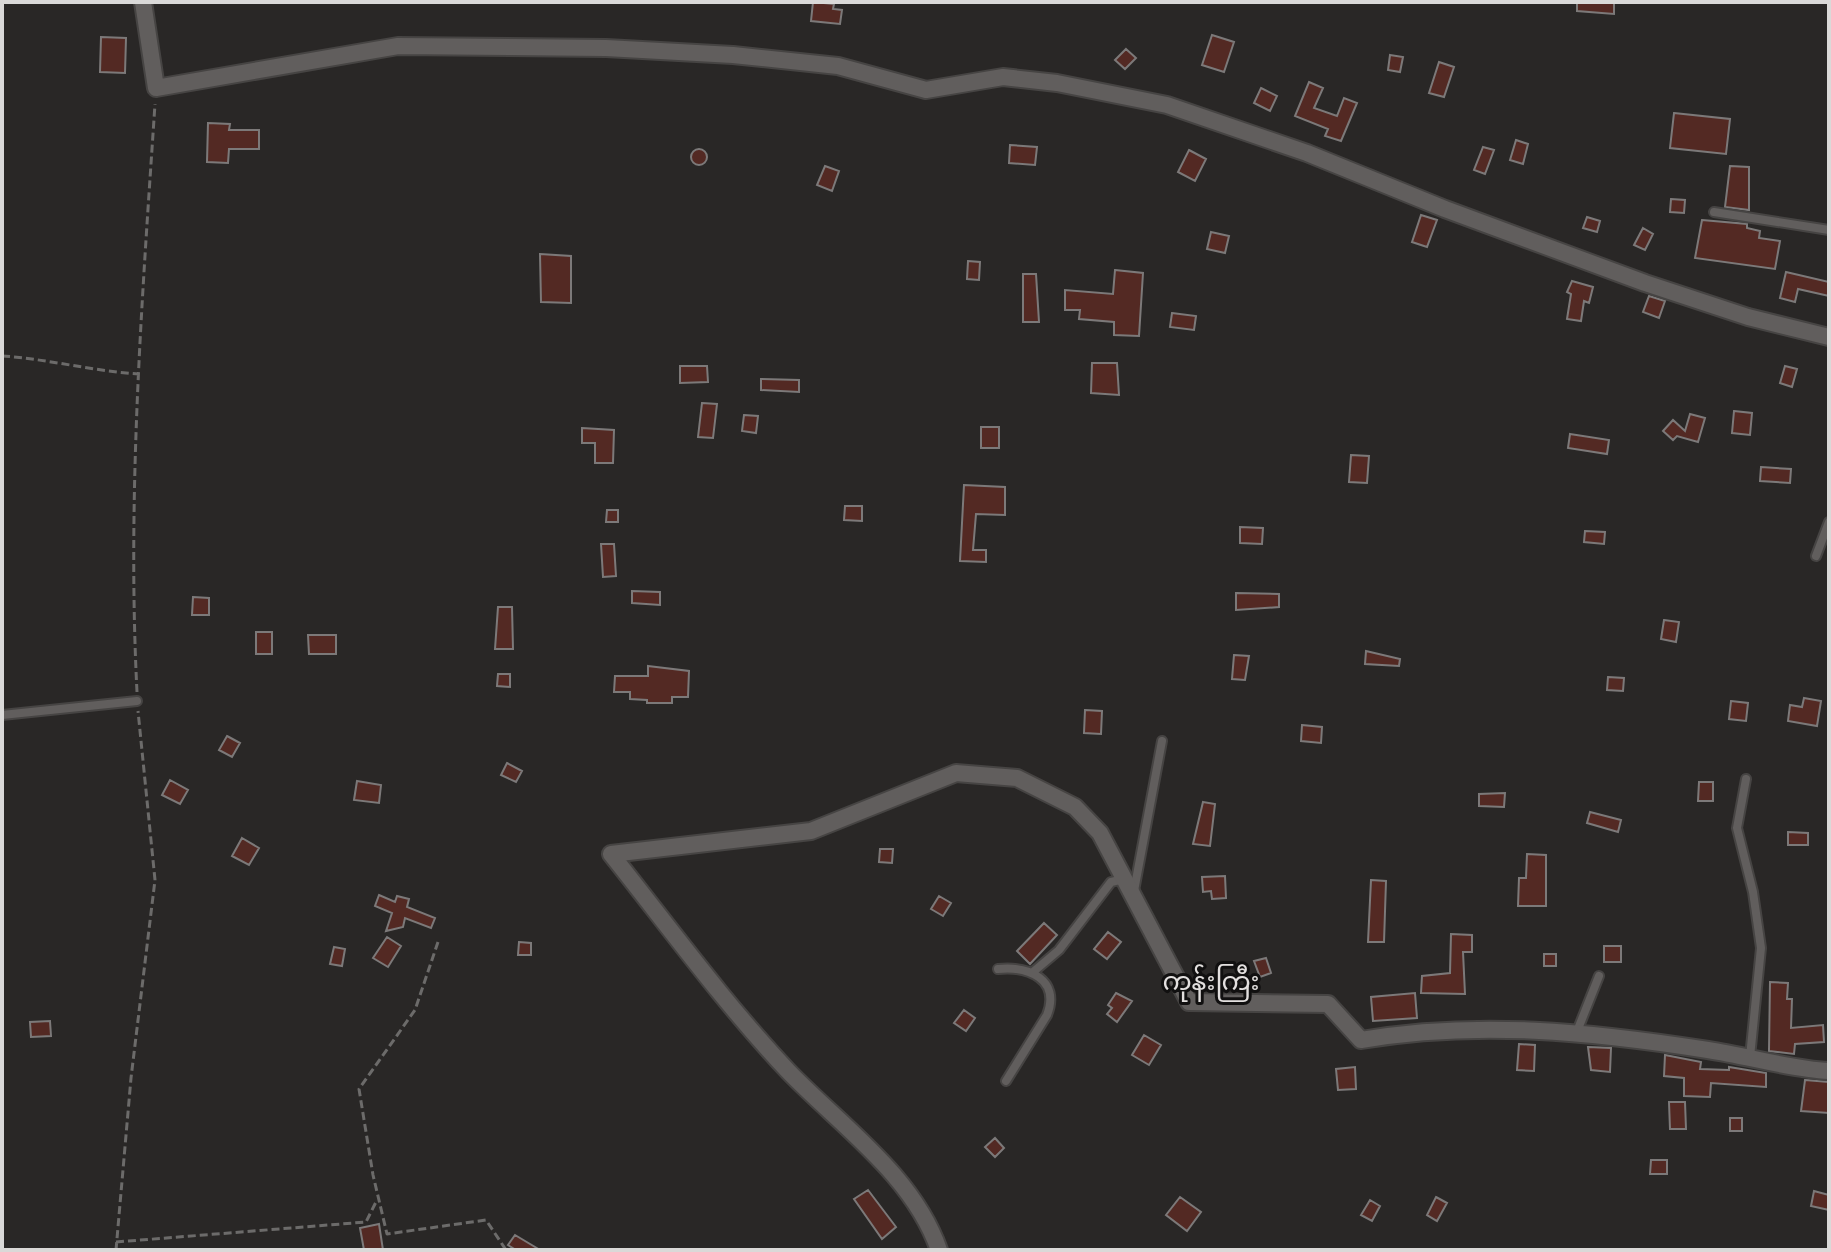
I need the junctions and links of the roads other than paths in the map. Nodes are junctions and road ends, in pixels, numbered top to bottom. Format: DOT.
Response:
graph roads {
  1 [pos="143,2"];
  2 [pos="1714,212"];
  3 [pos="1829,230"];
  4 [pos="1829,337"];
  5 [pos="1829,522"];
  6 [pos="1816,556"];
  7 [pos="137,701"];
  8 [pos="2,715"];
  9 [pos="1162,741"];
  10 [pos="1746,779"];
  11 [pos="1124,879"];
  12 [pos="1133,896"];
  13 [pos="998,969"];
  14 [pos="1033,972"];
  15 [pos="1599,976"];
  16 [pos="1575,1034"];
  17 [pos="1750,1057"];
  18 [pos="1829,1071"];
  19 [pos="1006,1081"];
  20 [pos="939,1250"];
  1 -- 4 [label="street"];
  2 -- 3 [label="lane"];
  5 -- 6 [label="lane"];
  7 -- 8 [label="lane"];
  9 -- 12 [label="lane"];
  10 -- 17 [label="lane"];
  11 -- 12 [label="street"];
  11 -- 14 [label="lane"];
  11 -- 20 [label="street"];
  12 -- 16 [label="street"];
  13 -- 14 [label="lane"];
  14 -- 19 [label="lane"];
  15 -- 16 [label="lane"];
  16 -- 17 [label="street"];
  17 -- 18 [label="street"];
}
